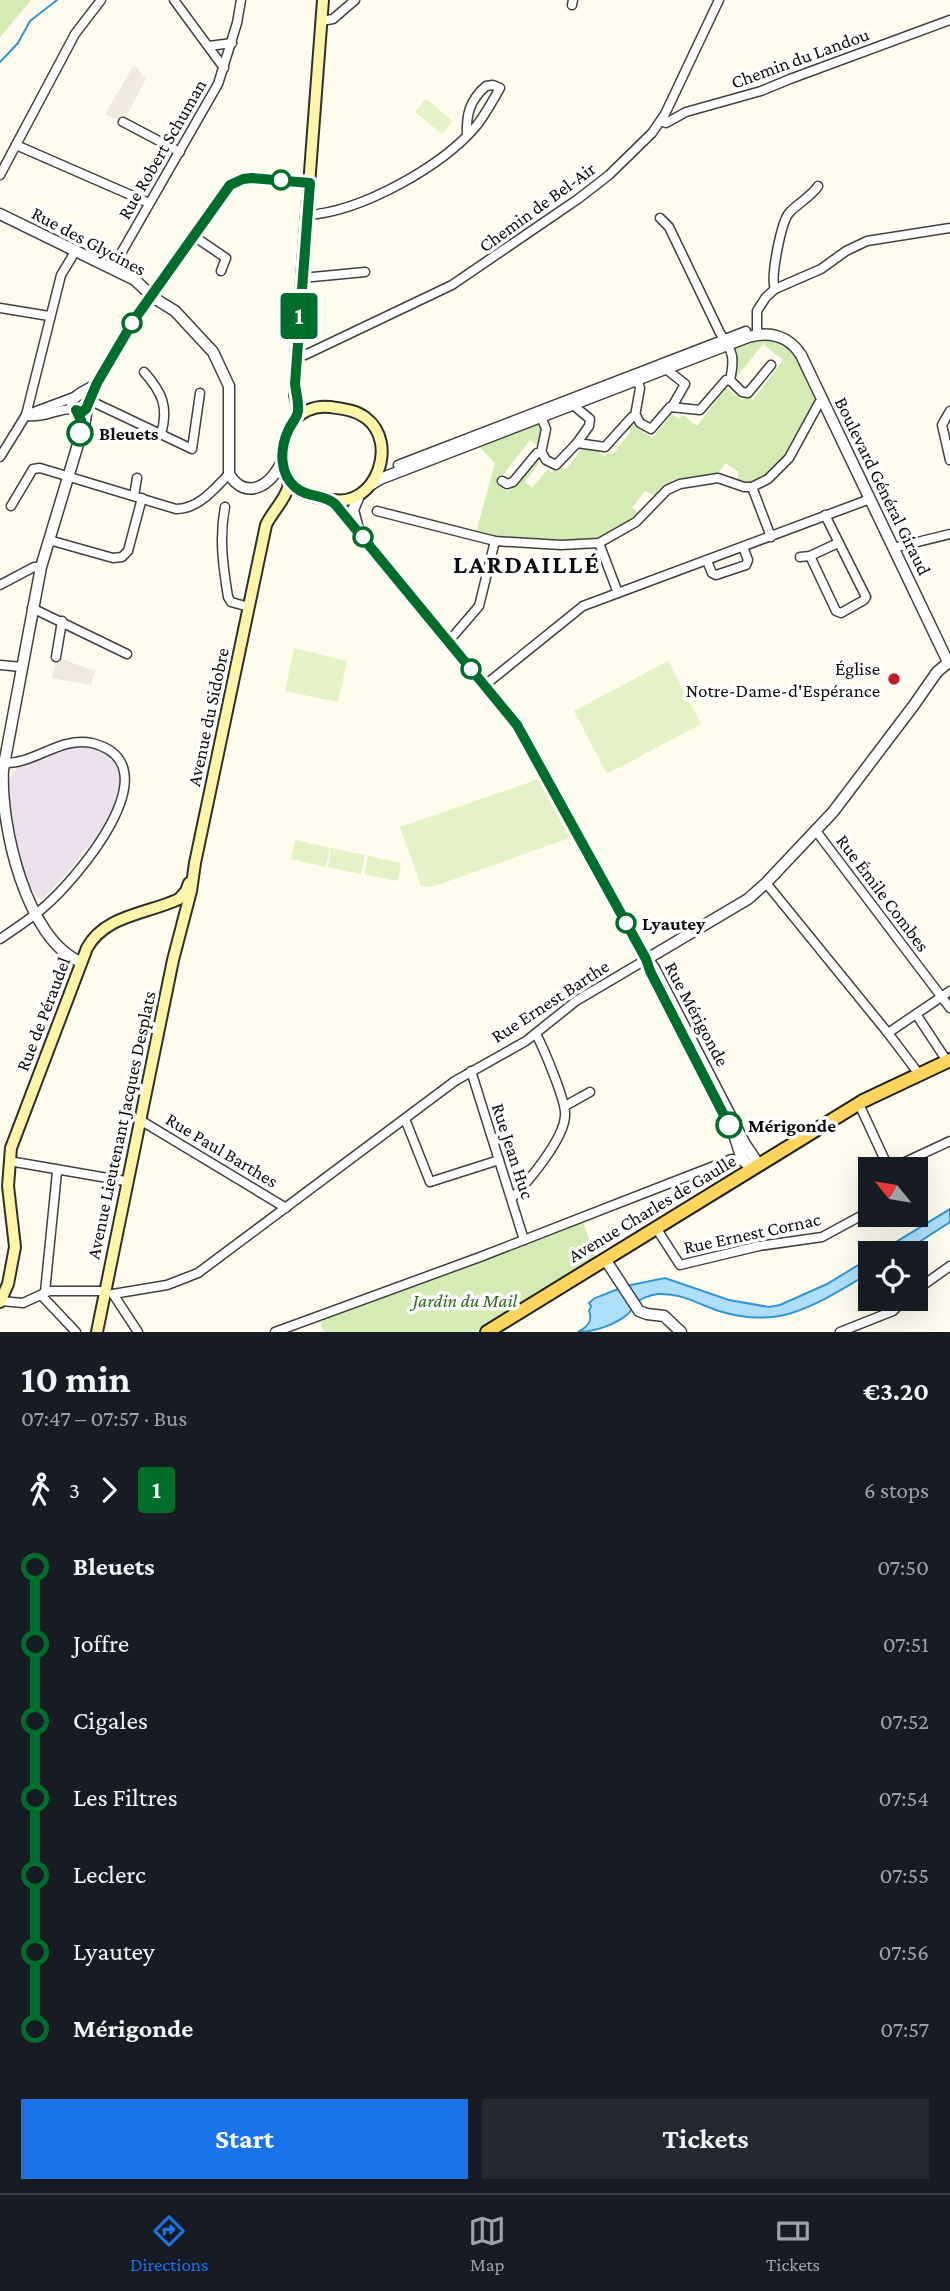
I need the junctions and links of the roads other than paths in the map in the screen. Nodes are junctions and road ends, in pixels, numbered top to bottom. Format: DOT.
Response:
graph roads {
  1 [pos="101,0"];
  2 [pos="174,0"];
  3 [pos="240,0"];
  4 [pos="323,0"];
  5 [pos="355,0"];
  6 [pos="719,0"];
  7 [pos="950,20"];
  8 [pos="321,21"];
  9 [pos="232,43"];
  10 [pos="209,46"];
  11 [pos="224,68"];
  12 [pos="661,121"];
  13 [pos="123,122"];
  14 [pos="467,135"];
  15 [pos="16,145"];
  16 [pos="180,152"];
  17 [pos="0,175"];
  18 [pos="310,183"];
  19 [pos="818,186"];
  20 [pos="149,203"];
  21 [pos="0,214"];
  22 [pos="307,215"];
  23 [pos="660,218"];
  24 [pos="950,228"];
  25 [pos="195,237"];
  26 [pos="75,252"];
  27 [pos="112,270"];
  28 [pos="221,271"];
  29 [pos="365,272"];
  30 [pos="302,278"];
  31 [pos="775,289"];
  32 [pos="151,295"];
  33 [pos="0,308"];
  34 [pos="49,316"];
  35 [pos="746,331"];
  36 [pos="757,335"];
  37 [pos="726,342"];
  38 [pos="297,355"];
  39 [pos="771,365"];
  40 [pos="666,369"];
  41 [pos="144,372"];
  42 [pos="637,377"];
  43 [pos="730,380"];
  44 [pos="296,390"];
  45 [pos="200,393"];
  46 [pos="84,400"];
  47 [pos="823,401"];
  48 [pos="573,405"];
  49 [pos="318,406"];
  50 [pos="672,407"];
  51 [pos="75,410"];
  52 [pos="950,411"];
  53 [pos="540,414"];
  54 [pos="26,415"];
  55 [pos="635,416"];
  56 [pos="296,418"];
  57 [pos="82,426"];
  58 [pos="161,434"];
  59 [pos="577,443"];
  60 [pos="541,453"];
  61 [pos="950,455"];
  62 [pos="0,457"];
  63 [pos="381,458"];
  64 [pos="282,461"];
  65 [pos="404,466"];
  66 [pos="229,474"];
  67 [pos="67,476"];
  68 [pos="287,477"];
  69 [pos="137,478"];
  70 [pos="272,478"];
  71 [pos="502,481"];
  72 [pos="372,484"];
  73 [pos="752,488"];
  74 [pos="138,497"];
  75 [pos="315,497"];
  76 [pos="358,498"];
  77 [pos="870,499"];
  78 [pos="331,500"];
  79 [pos="11,506"];
  80 [pos="225,507"];
  81 [pos="376,511"];
  82 [pos="271,515"];
  83 [pos="825,516"];
  84 [pos="360,533"];
  85 [pos="950,534"];
  86 [pos="771,537"];
  87 [pos="49,540"];
  88 [pos="495,541"];
  89 [pos="599,543"];
  90 [pos="838,543"];
  91 [pos="743,547"];
  92 [pos="893,548"];
  93 [pos="708,561"];
  94 [pos="41,567"];
  95 [pos="0,584"];
  96 [pos="618,593"];
  97 [pos="249,607"];
  98 [pos="32,608"];
  99 [pos="62,621"];
  100 [pos="449,642"];
  101 [pos="127,654"];
  102 [pos="56,657"];
  103 [pos="949,661"];
  104 [pos="0,665"];
  105 [pos="22,667"];
  106 [pos="485,685"];
  107 [pos="5,763"];
  108 [pos="3,823"];
  109 [pos="816,831"];
  110 [pos="195,863"];
  111 [pos="766,883"];
  112 [pos="171,902"];
  113 [pos="35,915"];
  114 [pos="181,926"];
  115 [pos="0,939"];
  116 [pos="646,959"];
  117 [pos="81,962"];
  118 [pos="950,991"];
  119 [pos="942,996"];
  120 [pos="950,1009"];
  121 [pos="916,1014"];
  122 [pos="888,1033"];
  123 [pos="536,1034"];
  124 [pos="949,1061"];
  125 [pos="471,1071"];
  126 [pos="919,1074"];
  127 [pos="590,1092"];
  128 [pos="859,1104"];
  129 [pos="565,1107"];
  130 [pos="405,1119"];
  131 [pos="140,1120"];
  132 [pos="950,1141"];
  133 [pos="884,1157"];
  134 [pos="916,1157"];
  135 [pos="499,1160"];
  136 [pos="9,1161"];
  137 [pos="747,1162"];
  138 [pos="55,1169"];
  139 [pos="0,1177"];
  140 [pos="128,1184"];
  141 [pos="8,1189"];
  142 [pos="512,1198"];
  143 [pos="0,1201"];
  144 [pos="286,1208"];
  145 [pos="858,1218"];
  146 [pos="656,1228"];
  147 [pos="524,1240"];
  148 [pos="606,1259"];
  149 [pos="950,1266"];
  150 [pos="928,1282"];
  151 [pos="107,1293"];
  152 [pos="43,1294"];
  153 [pos="0,1301"];
  154 [pos="893,1311"];
  155 [pos="76,1332"];
  156 [pos="97,1332"];
  157 [pos="138,1332"];
  158 [pos="275,1332"];
  159 [pos="487,1332"];
  160 [pos="681,1332"];
  161 [pos="840,1332"];
  1 -- 15 [label="street"];
  2 -- 10 [label="street"];
  3 -- 9 [label="street, Rue Robert Schuman"];
  4 -- 8 [label="main road"];
  5 -- 8 [label="street"];
  6 -- 12 [label="street, Chemin de Bel-Air"];
  7 -- 12 [label="street, Chemin du Landou"];
  8 -- 18 [label="main road"];
  9 -- 10 [label="street"];
  9 -- 11 [label="street, Rue Robert Schuman"];
  10 -- 11 [label="street"];
  11 -- 16 [label="street, Rue Robert Schuman"];
  12 -- 38 [label="street, Chemin de Bel-Air"];
  13 -- 16 [label="street"];
  14 -- 14 [label="street"];
  14 -- 22 [label="street"];
  15 -- 17 [label="street"];
  15 -- 20 [label="street"];
  16 -- 20 [label="street, Rue Robert Schuman"];
  18 -- 22 [label="main road"];
  18 -- 25 [label="street"];
  19 -- 31 [label="street"];
  20 -- 27 [label="street, Rue Robert Schuman"];
  21 -- 26 [label="street, Rue des Glycines"];
  22 -- 30 [label="main road"];
  23 -- 37 [label="street"];
  24 -- 31 [label="street"];
  25 -- 28 [label="street"];
  25 -- 32 [label="street"];
  26 -- 27 [label="street, Rue des Glycines"];
  26 -- 34 [label="street"];
  27 -- 32 [label="street, Rue des Glycines"];
  29 -- 30 [label="street"];
  30 -- 38 [label="main road"];
  31 -- 36 [label="street"];
  32 -- 46 [label="street"];
  32 -- 66 [label="street, Rue des Glycines"];
  33 -- 34 [label="street"];
  34 -- 54 [label="street"];
  35 -- 37 [label="street"];
  36 -- 37 [label="street"];
  36 -- 47 [label="street, Boulevard Général Giraud"];
  37 -- 40 [label="street"];
  37 -- 42 [label="street"];
  37 -- 43 [label="street"];
  38 -- 44 [label="main road"];
  39 -- 43 [label="street"];
  40 -- 42 [label="street"];
  40 -- 50 [label="street"];
  41 -- 58 [label="street"];
  42 -- 48 [label="street"];
  42 -- 53 [label="street"];
  42 -- 55 [label="street"];
  43 -- 50 [label="street"];
  44 -- 49 [label="main road"];
  44 -- 56 [label="main road"];
  45 -- 58 [label="street"];
  46 -- 51 [label="street"];
  46 -- 54 [label="street"];
  46 -- 57 [label="street"];
  46 -- 58 [label="street"];
  47 -- 73 [label="street"];
  47 -- 77 [label="street, Boulevard Général Giraud"];
  48 -- 53 [label="street"];
  48 -- 59 [label="street"];
  49 -- 56 [label="main road"];
  49 -- 63 [label="main road"];
  50 -- 55 [label="street"];
  51 -- 54 [label="street"];
  51 -- 57 [label="street"];
  52 -- 61 [label="street"];
  53 -- 60 [label="street"];
  53 -- 65 [label="street"];
  54 -- 62 [label="street"];
  55 -- 59 [label="street"];
  56 -- 64 [label="main road"];
  57 -- 67 [label="street"];
  59 -- 60 [label="street"];
  60 -- 71 [label="street"];
  63 -- 65 [label="street"];
  63 -- 72 [label="main road"];
  64 -- 68 [label="main road"];
  64 -- 70 [label="street"];
  65 -- 72 [label="street"];
  66 -- 70 [label="street"];
  66 -- 74 [label="street"];
  67 -- 74 [label="street"];
  67 -- 79 [label="street"];
  67 -- 87 [label="street"];
  68 -- 70 [label="street"];
  68 -- 75 [label="main road"];
  68 -- 82 [label="main road, Avenue du Sidobre"];
  69 -- 74 [label="street"];
  72 -- 76 [label="main road"];
  73 -- 86 [label="street"];
  73 -- 89 [label="street"];
  74 -- 87 [label="street"];
  75 -- 78 [label="main road"];
  75 -- 82 [label="main road"];
  76 -- 78 [label="main road"];
  76 -- 84 [label="street"];
  77 -- 83 [label="street"];
  77 -- 92 [label="street, Boulevard Général Giraud"];
  78 -- 84 [label="street"];
  80 -- 97 [label="street"];
  81 -- 88 [label="street"];
  82 -- 97 [label="main road, Avenue du Sidobre"];
  83 -- 86 [label="street"];
  83 -- 90 [label="street"];
  84 -- 100 [label="street"];
  85 -- 92 [label="street"];
  86 -- 91 [label="street"];
  87 -- 94 [label="street"];
  88 -- 89 [label="street"];
  88 -- 100 [label="street"];
  89 -- 96 [label="street"];
  90 -- 90 [label="street"];
  91 -- 93 [label="street"];
  91 -- 93 [label="street"];
  92 -- 103 [label="street, Boulevard Général Giraud"];
  93 -- 96 [label="street"];
  94 -- 95 [label="street"];
  94 -- 98 [label="street"];
  96 -- 106 [label="street"];
  97 -- 110 [label="main road, Avenue du Sidobre"];
  98 -- 99 [label="street"];
  98 -- 105 [label="street"];
  99 -- 101 [label="street"];
  99 -- 102 [label="street"];
  100 -- 106 [label="street"];
  103 -- 109 [label="street, Rue Ernest Barthe"];
  104 -- 105 [label="street"];
  105 -- 107 [label="street"];
  106 -- 116 [label="street"];
  107 -- 108 [label="street"];
  107 -- 113 [label="street"];
  108 -- 113 [label="street"];
  109 -- 111 [label="street, Rue Ernest Barthe"];
  109 -- 119 [label="street, Rue Émile Combes"];
  110 -- 112 [label="main road"];
  110 -- 114 [label="main road, Avenue du Sidobre"];
  111 -- 116 [label="street, Rue Ernest Barthe"];
  111 -- 122 [label="street"];
  112 -- 114 [label="main road"];
  112 -- 117 [label="main road, Rue de Péraudel"];
  113 -- 115 [label="street"];
  113 -- 117 [label="street"];
  114 -- 131 [label="main road, Avenue Lieutenant Jacques Desplats"];
  116 -- 123 [label="street, Rue Ernest Barthe"];
  116 -- 137 [label="street, Rue Mérigonde"];
  116 -- 137 [label="street, Rue Mérigonde"];
  117 -- 136 [label="main road, Rue de Péraudel"];
  118 -- 119 [label="street"];
  119 -- 120 [label="street, Rue Émile Combes"];
  119 -- 121 [label="street"];
  121 -- 122 [label="street"];
  121 -- 124 [label="street"];
  122 -- 126 [label="street"];
  123 -- 125 [label="street, Rue Ernest Barthe"];
  123 -- 129 [label="street"];
  124 -- 126 [label="main road, Avenue Charles de Gaulle"];
  125 -- 130 [label="street, Rue Ernest Barthe"];
  125 -- 135 [label="street, Rue Jean Huc"];
  126 -- 128 [label="main road, Avenue Charles de Gaulle"];
  127 -- 129 [label="street"];
  128 -- 133 [label="street"];
  128 -- 137 [label="main road, Avenue Charles de Gaulle"];
  129 -- 142 [label="street"];
  130 -- 135 [label="street"];
  130 -- 144 [label="street, Rue Ernest Barthe"];
  131 -- 140 [label="main road, Avenue Lieutenant Jacques Desplats"];
  131 -- 144 [label="street, Rue Paul Barthes"];
  132 -- 134 [label="street"];
  135 -- 142 [label="street, Rue Jean Huc"];
  136 -- 138 [label="street"];
  136 -- 141 [label="main road, Rue de Péraudel"];
  137 -- 146 [label="main road, Avenue Charles de Gaulle"];
  137 -- 147 [label="street, Avenue Charles de Gaulle"];
  138 -- 140 [label="street"];
  138 -- 152 [label="street"];
  139 -- 141 [label="street"];
  140 -- 156 [label="main road, Avenue Lieutenant Jacques Desplats"];
  141 -- 143 [label="street"];
  141 -- 153 [label="main road, Rue de Péraudel"];
  142 -- 147 [label="street, Rue Jean Huc"];
  144 -- 151 [label="street, Rue Ernest Barthe"];
  145 -- 146 [label="street, Rue Ernest Cornac"];
  146 -- 148 [label="main road, Avenue Charles de Gaulle"];
  147 -- 158 [label="street, Avenue Charles de Gaulle"];
  148 -- 159 [label="main road, Avenue Charles de Gaulle"];
  148 -- 160 [label="street"];
  149 -- 150 [label="street"];
  151 -- 152 [label="street, Rue Ernest Barthe"];
  151 -- 157 [label="street"];
  152 -- 153 [label="street, Rue Ernest Barthe"];
  152 -- 155 [label="street"];
  154 -- 161 [label="street"];
}
